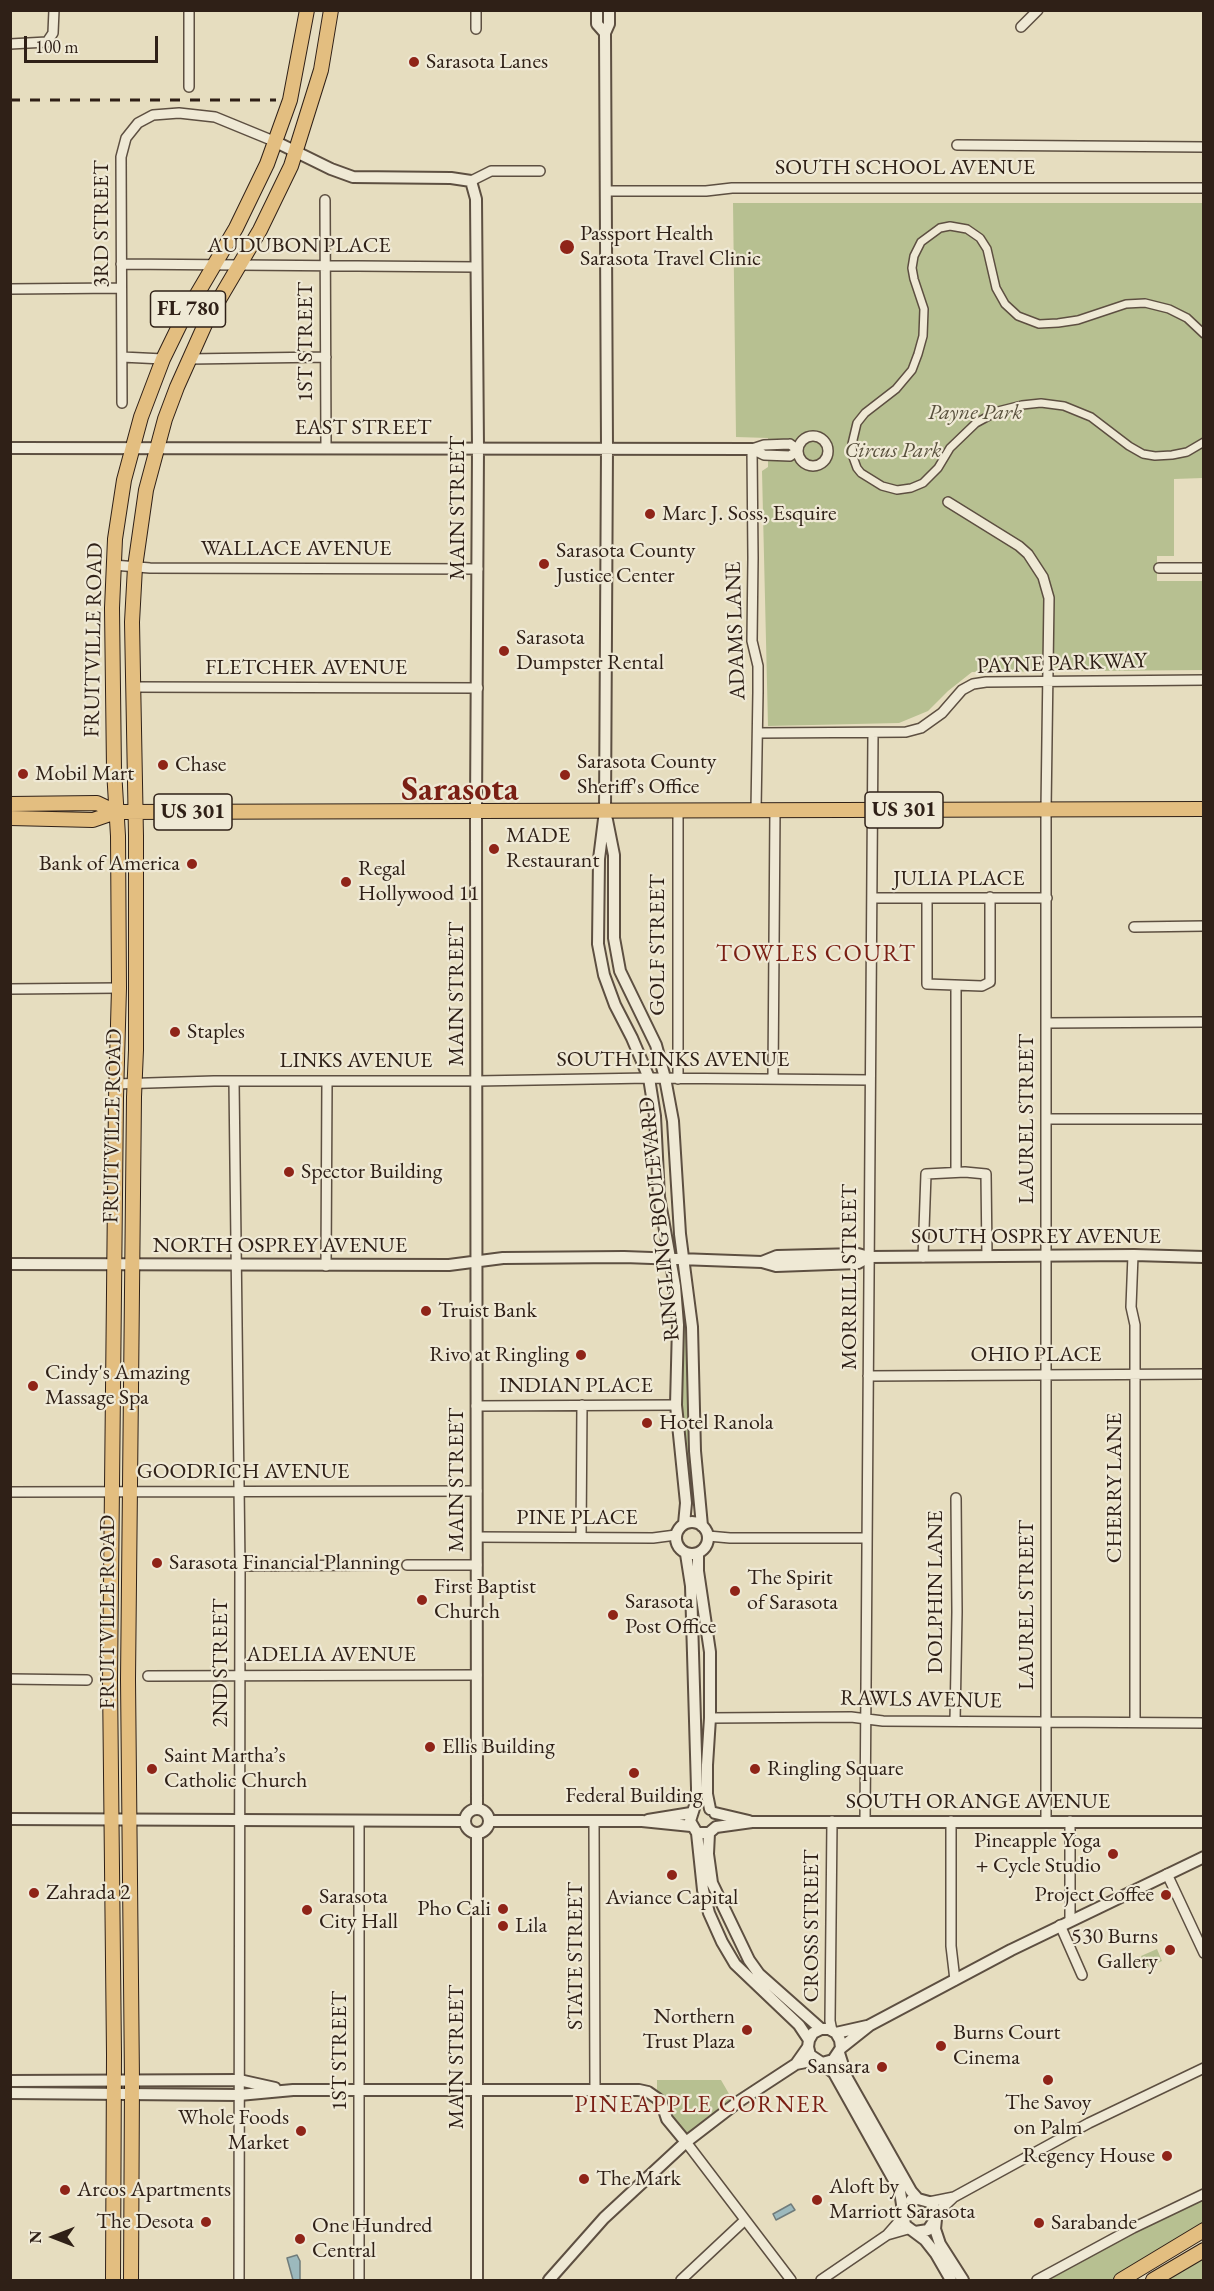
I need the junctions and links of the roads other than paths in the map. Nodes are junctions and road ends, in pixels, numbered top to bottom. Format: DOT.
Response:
graph roads {
  1 [pos="54,10"];
  2 [pos="189,10"];
  3 [pos="306,10"];
  4 [pos="331,10"];
  5 [pos="476,10"];
  6 [pos="597,10"];
  7 [pos="609,10"];
  8 [pos="1038,10"];
  9 [pos="1021,27"];
  10 [pos="476,29"];
  11 [pos="605,33"];
  12 [pos="10,44"];
  13 [pos="189,87"];
  14 [pos="276,142"];
  15 [pos="957,146"];
  16 [pos="1203,147"];
  17 [pos="296,152"];
  18 [pos="540,171"];
  19 [pos="471,181"];
  20 [pos="1203,188"];
  21 [pos="606,191"];
  22 [pos="325,200"];
  23 [pos="121,264"];
  24 [pos="214,264"];
  25 [pos="325,264"];
  26 [pos="238,265"];
  27 [pos="476,267"];
  28 [pos="121,288"];
  29 [pos="10,289"];
  30 [pos="1203,334"];
  31 [pos="122,357"];
  32 [pos="326,357"];
  33 [pos="163,359"];
  34 [pos="189,359"];
  35 [pos="122,403"];
  36 [pos="1203,442"];
  37 [pos="10,448"];
  38 [pos="326,448"];
  39 [pos="478,448"];
  40 [pos="607,448"];
  41 [pos="132,449"];
  42 [pos="157,449"];
  43 [pos="752,449"];
  44 [pos="798,450"];
  45 [pos="948,502"];
  46 [pos="113,566"];
  47 [pos="135,567"];
  48 [pos="478,568"];
  49 [pos="1159,568"];
  50 [pos="1203,568"];
  51 [pos="1203,680"];
  52 [pos="1048,681"];
  53 [pos="133,687"];
  54 [pos="478,688"];
  55 [pos="759,733"];
  56 [pos="873,733"];
  57 [pos="10,804"];
  58 [pos="1046,809"];
  59 [pos="1203,809"];
  60 [pos="678,810"];
  61 [pos="756,810"];
  62 [pos="775,810"];
  63 [pos="872,810"];
  64 [pos="476,811"];
  65 [pos="605,811"];
  66 [pos="116,812"];
  67 [pos="135,812"];
  68 [pos="10,818"];
  69 [pos="990,897"];
  70 [pos="872,898"];
  71 [pos="927,898"];
  72 [pos="1047,898"];
  73 [pos="1203,926"];
  74 [pos="1134,927"];
  75 [pos="956,986"];
  76 [pos="119,988"];
  77 [pos="10,989"];
  78 [pos="1203,1022"];
  79 [pos="1047,1023"];
  80 [pos="649,1078"];
  81 [pos="665,1078"];
  82 [pos="678,1079"];
  83 [pos="773,1079"];
  84 [pos="870,1080"];
  85 [pos="234,1081"];
  86 [pos="327,1081"];
  87 [pos="477,1081"];
  88 [pos="134,1083"];
  89 [pos="116,1084"];
  90 [pos="1047,1119"];
  91 [pos="1203,1119"];
  92 [pos="956,1172"];
  93 [pos="987,1256"];
  94 [pos="1047,1256"];
  95 [pos="1133,1256"];
  96 [pos="869,1257"];
  97 [pos="923,1257"];
  98 [pos="1203,1257"];
  99 [pos="670,1260"];
  100 [pos="684,1260"];
  101 [pos="478,1261"];
  102 [pos="10,1264"];
  103 [pos="114,1265"];
  104 [pos="132,1265"];
  105 [pos="236,1266"];
  106 [pos="326,1266"];
  107 [pos="1135,1374"];
  108 [pos="1203,1374"];
  109 [pos="1046,1375"];
  110 [pos="868,1376"];
  111 [pos="582,1405"];
  112 [pos="676,1405"];
  113 [pos="476,1406"];
  114 [pos="238,1491"];
  115 [pos="477,1491"];
  116 [pos="10,1492"];
  117 [pos="112,1492"];
  118 [pos="130,1492"];
  119 [pos="956,1498"];
  120 [pos="684,1524"];
  121 [pos="702,1526"];
  122 [pos="676,1535"];
  123 [pos="708,1536"];
  124 [pos="477,1537"];
  125 [pos="581,1537"];
  126 [pos="867,1538"];
  127 [pos="692,1554"];
  128 [pos="387,1565"];
  129 [pos="407,1565"];
  130 [pos="477,1565"];
  131 [pos="240,1566"];
  132 [pos="240,1675"];
  133 [pos="477,1675"];
  134 [pos="148,1676"];
  135 [pos="10,1679"];
  136 [pos="87,1680"];
  137 [pos="710,1718"];
  138 [pos="866,1719"];
  139 [pos="955,1721"];
  140 [pos="1047,1721"];
  141 [pos="1135,1721"];
  142 [pos="1203,1723"];
  143 [pos="477,1809"];
  144 [pos="693,1811"];
  145 [pos="712,1811"];
  146 [pos="10,1819"];
  147 [pos="110,1819"];
  148 [pos="128,1819"];
  149 [pos="241,1819"];
  150 [pos="464,1821"];
  151 [pos="489,1821"];
  152 [pos="642,1821"];
  153 [pos="832,1821"];
  154 [pos="865,1821"];
  155 [pos="951,1821"];
  156 [pos="1046,1821"];
  157 [pos="1070,1821"];
  158 [pos="359,1822"];
  159 [pos="594,1822"];
  160 [pos="752,1822"];
  161 [pos="1203,1822"];
  162 [pos="694,1830"];
  163 [pos="713,1830"];
  164 [pos="477,1834"];
  165 [pos="1203,1857"];
  166 [pos="1167,1874"];
  167 [pos="1065,1923"];
  168 [pos="1203,1953"];
  169 [pos="1082,1974"];
  170 [pos="955,1980"];
  171 [pos="870,2025"];
  172 [pos="821,2029"];
  173 [pos="834,2032"];
  174 [pos="808,2044"];
  175 [pos="840,2051"];
  176 [pos="819,2061"];
  177 [pos="796,2064"];
  178 [pos="1203,2068"];
  179 [pos="239,2080"];
  180 [pos="10,2081"];
  181 [pos="114,2087"];
  182 [pos="132,2087"];
  183 [pos="293,2090"];
  184 [pos="596,2090"];
  185 [pos="359,2091"];
  186 [pos="476,2091"];
  187 [pos="10,2093"];
  188 [pos="239,2095"];
  189 [pos="686,2142"];
  190 [pos="1203,2194"];
  191 [pos="954,2196"];
  192 [pos="923,2201"];
  193 [pos="903,2213"];
  194 [pos="935,2216"];
  195 [pos="745,2220"];
  196 [pos="1203,2230"];
  197 [pos="912,2231"];
  198 [pos="887,2235"];
  199 [pos="1203,2250"];
  200 [pos="113,2280"];
  201 [pos="131,2280"];
  202 [pos="239,2280"];
  203 [pos="359,2280"];
  204 [pos="477,2280"];
  205 [pos="549,2280"];
  206 [pos="681,2280"];
  207 [pos="791,2280"];
  208 [pos="821,2280"];
  209 [pos="951,2280"];
  210 [pos="963,2280"];
  211 [pos="1038,2280"];
  212 [pos="1122,2280"];
  213 [pos="1153,2280"];
  1 -- 12 [label="street"];
  2 -- 13 [label="street"];
  3 -- 14 [label="main road, FRUITVILLE ROAD / FL 780"];
  4 -- 17 [label="main road, FRUITVILLE ROAD / FL 780"];
  5 -- 10 [label="street"];
  6 -- 11 [label="street, RINGLING BOULEVARD"];
  7 -- 11 [label="street, RINGLING BOULEVARD"];
  8 -- 9 [label="street"];
  11 -- 21 [label="street, RINGLING BOULEVARD"];
  14 -- 17 [label="street"];
  14 -- 23 [label="street, 3RD STREET"];
  14 -- 24 [label="main road, FRUITVILLE ROAD / FL 780"];
  15 -- 16 [label="street"];
  17 -- 19 [label="street"];
  17 -- 26 [label="main road, FRUITVILLE ROAD / FL 780"];
  18 -- 19 [label="street"];
  19 -- 27 [label="street, MAIN STREET"];
  20 -- 21 [label="street, SOUTH SCHOOL AVENUE"];
  21 -- 40 [label="street, RINGLING BOULEVARD"];
  22 -- 25 [label="street, 1ST STREET"];
  23 -- 24 [label="street, AUDUBON PLACE"];
  23 -- 28 [label="street, 3RD STREET"];
  24 -- 26 [label="street, AUDUBON PLACE"];
  24 -- 33 [label="main road, FRUITVILLE ROAD / FL 780"];
  25 -- 26 [label="street, AUDUBON PLACE"];
  25 -- 27 [label="street, AUDUBON PLACE"];
  25 -- 32 [label="street, 1ST STREET"];
  26 -- 34 [label="main road, FRUITVILLE ROAD / FL 780"];
  27 -- 39 [label="street, MAIN STREET"];
  28 -- 29 [label="street"];
  28 -- 31 [label="street, 3RD STREET"];
  30 -- 36 [label="street"];
  31 -- 33 [label="street"];
  31 -- 35 [label="street, 3RD STREET"];
  32 -- 34 [label="street"];
  32 -- 38 [label="street, 1ST STREET"];
  33 -- 41 [label="main road, FRUITVILLE ROAD / FL 780"];
  34 -- 42 [label="main road, FRUITVILLE ROAD / FL 780"];
  37 -- 41 [label="street, EAST STREET"];
  38 -- 39 [label="street, EAST STREET"];
  38 -- 42 [label="street, EAST STREET"];
  39 -- 40 [label="street, EAST STREET"];
  39 -- 48 [label="street, MAIN STREET"];
  40 -- 43 [label="street, EAST STREET"];
  40 -- 65 [label="street, RINGLING BOULEVARD"];
  41 -- 42 [label="street, EAST STREET"];
  41 -- 46 [label="main road, FRUITVILLE ROAD / FL 780"];
  42 -- 47 [label="main road, FRUITVILLE ROAD / FL 780"];
  43 -- 44 [label="street, EAST STREET"];
  43 -- 55 [label="street, ADAMS LANE"];
  45 -- 52 [label="street, LAUREL STREET"];
  46 -- 47 [label="street, WALLACE AVENUE"];
  46 -- 66 [label="main road, FRUITVILLE ROAD / FL 780"];
  47 -- 48 [label="street, WALLACE AVENUE"];
  47 -- 53 [label="main road, FRUITVILLE ROAD / FL 780"];
  48 -- 54 [label="street, MAIN STREET"];
  49 -- 50 [label="street"];
  51 -- 52 [label="street, PAYNE PARKWAY"];
  52 -- 56 [label="street, PAYNE PARKWAY"];
  52 -- 58 [label="street, LAUREL STREET"];
  53 -- 54 [label="street, FLETCHER AVENUE"];
  53 -- 67 [label="main road, FRUITVILLE ROAD / FL 780"];
  54 -- 64 [label="street, MAIN STREET"];
  55 -- 56 [label="street, PAYNE PARKWAY"];
  55 -- 61 [label="street, ADAMS LANE"];
  56 -- 63 [label="street, MORRILL STREET"];
  57 -- 66 [label="main road, US 301"];
  58 -- 59 [label="main road, US 301"];
  58 -- 63 [label="main road, US 301"];
  58 -- 72 [label="street, LAUREL STREET"];
  60 -- 61 [label="main road, US 301"];
  60 -- 65 [label="main road, US 301"];
  60 -- 82 [label="street, GOLF STREET"];
  61 -- 62 [label="main road, US 301"];
  62 -- 63 [label="main road, US 301"];
  62 -- 83 [label="street"];
  63 -- 70 [label="street, MORRILL STREET"];
  64 -- 65 [label="main road, US 301"];
  64 -- 67 [label="main road, US 301"];
  64 -- 87 [label="street, MAIN STREET"];
  65 -- 80 [label="street, RINGLING BOULEVARD"];
  65 -- 81 [label="street, RINGLING BOULEVARD"];
  66 -- 67 [label="main road, US 301"];
  66 -- 68 [label="main road, US 301"];
  66 -- 76 [label="main road, FRUITVILLE ROAD"];
  67 -- 88 [label="main road, FRUITVILLE ROAD"];
  69 -- 71 [label="street, JULIA PLACE"];
  69 -- 72 [label="street, JULIA PLACE"];
  69 -- 75 [label="street"];
  70 -- 71 [label="street, JULIA PLACE"];
  70 -- 84 [label="street, MORRILL STREET"];
  71 -- 75 [label="street"];
  72 -- 79 [label="street, LAUREL STREET"];
  73 -- 74 [label="street"];
  75 -- 92 [label="street"];
  76 -- 77 [label="street"];
  76 -- 89 [label="main road, FRUITVILLE ROAD"];
  78 -- 79 [label="street"];
  79 -- 90 [label="street, LAUREL STREET"];
  80 -- 81 [label="street, SOUTH LINKS AVENUE"];
  80 -- 87 [label="street, SOUTH LINKS AVENUE"];
  80 -- 99 [label="street, RINGLING BOULEVARD"];
  81 -- 82 [label="street, SOUTH LINKS AVENUE"];
  81 -- 100 [label="street, RINGLING BOULEVARD"];
  82 -- 83 [label="street, SOUTH LINKS AVENUE"];
  83 -- 84 [label="street, SOUTH LINKS AVENUE"];
  84 -- 96 [label="street, MORRILL STREET"];
  85 -- 86 [label="street, LINKS AVENUE"];
  85 -- 88 [label="street, LINKS AVENUE"];
  85 -- 105 [label="street, 2ND STREET"];
  86 -- 87 [label="street, LINKS AVENUE"];
  86 -- 106 [label="street"];
  87 -- 101 [label="street, MAIN STREET"];
  88 -- 89 [label="street, LINKS AVENUE"];
  88 -- 104 [label="main road, FRUITVILLE ROAD"];
  89 -- 103 [label="main road, FRUITVILLE ROAD"];
  90 -- 91 [label="street"];
  90 -- 94 [label="street, LAUREL STREET"];
  92 -- 93 [label="street"];
  92 -- 97 [label="street"];
  93 -- 94 [label="street, SOUTH OSPREY AVENUE"];
  93 -- 97 [label="street, SOUTH OSPREY AVENUE"];
  94 -- 95 [label="street, SOUTH OSPREY AVENUE"];
  94 -- 109 [label="street, LAUREL STREET"];
  95 -- 98 [label="street, SOUTH OSPREY AVENUE"];
  95 -- 107 [label="street, CHERRY LANE"];
  96 -- 97 [label="street, SOUTH OSPREY AVENUE"];
  96 -- 100 [label="street, SOUTH OSPREY AVENUE"];
  96 -- 110 [label="street, MORRILL STREET"];
  99 -- 100 [label="street, SOUTH OSPREY AVENUE"];
  99 -- 101 [label="street, SOUTH OSPREY AVENUE"];
  99 -- 112 [label="street, RINGLING BOULEVARD"];
  100 -- 121 [label="street, RINGLING BOULEVARD"];
  101 -- 106 [label="street, NORTH OSPREY AVENUE"];
  101 -- 113 [label="street, MAIN STREET"];
  102 -- 103 [label="street, NORTH OSPREY AVENUE"];
  103 -- 104 [label="street, NORTH OSPREY AVENUE"];
  103 -- 117 [label="main road, FRUITVILLE ROAD"];
  104 -- 105 [label="street, NORTH OSPREY AVENUE"];
  104 -- 118 [label="main road, FRUITVILLE ROAD"];
  105 -- 106 [label="street, NORTH OSPREY AVENUE"];
  105 -- 114 [label="street, 2ND STREET"];
  107 -- 108 [label="street, OHIO PLACE"];
  107 -- 109 [label="street, OHIO PLACE"];
  107 -- 141 [label="street, CHERRY LANE"];
  109 -- 110 [label="street, OHIO PLACE"];
  109 -- 140 [label="street, LAUREL STREET"];
  110 -- 126 [label="street, MORRILL STREET"];
  111 -- 112 [label="street, INDIAN PLACE"];
  111 -- 113 [label="street, INDIAN PLACE"];
  111 -- 125 [label="street"];
  112 -- 120 [label="street, RINGLING BOULEVARD"];
  113 -- 115 [label="street, MAIN STREET"];
  114 -- 115 [label="street, GOODRICH AVENUE"];
  114 -- 118 [label="street, GOODRICH AVENUE"];
  114 -- 131 [label="street, 2ND STREET"];
  115 -- 124 [label="street, MAIN STREET"];
  116 -- 117 [label="street, GOODRICH AVENUE"];
  117 -- 118 [label="street, GOODRICH AVENUE"];
  117 -- 147 [label="main road, FRUITVILLE ROAD"];
  118 -- 148 [label="main road, FRUITVILLE ROAD"];
  119 -- 139 [label="street, DOLPHIN LANE"];
  120 -- 121 [label="street"];
  120 -- 122 [label="street"];
  121 -- 123 [label="street"];
  122 -- 125 [label="street, PINE PLACE"];
  122 -- 127 [label="street"];
  123 -- 126 [label="street"];
  123 -- 127 [label="street"];
  124 -- 125 [label="street, PINE PLACE"];
  124 -- 130 [label="street, MAIN STREET"];
  126 -- 138 [label="street, MORRILL STREET"];
  127 -- 137 [label="street"];
  127 -- 144 [label="street"];
  128 -- 131 [label="street"];
  129 -- 130 [label="street"];
  130 -- 133 [label="street, MAIN STREET"];
  131 -- 132 [label="street, 2ND STREET"];
  132 -- 133 [label="street, ADELIA AVENUE"];
  132 -- 134 [label="street, ADELIA AVENUE"];
  132 -- 149 [label="street, 2ND STREET"];
  133 -- 143 [label="street, MAIN STREET"];
  135 -- 136 [label="street"];
  137 -- 138 [label="street, RAWLS AVENUE"];
  137 -- 145 [label="street"];
  138 -- 139 [label="street, RAWLS AVENUE"];
  138 -- 154 [label="street, MORRILL STREET"];
  139 -- 140 [label="street, RAWLS AVENUE"];
  140 -- 141 [label="street, RAWLS AVENUE"];
  140 -- 156 [label="street, LAUREL STREET"];
  141 -- 142 [label="street, RAWLS AVENUE"];
  143 -- 150 [label="street"];
  143 -- 151 [label="street"];
  144 -- 145 [label="street, SOUTH ORANGE AVENUE"];
  144 -- 152 [label="street"];
  144 -- 162 [label="street"];
  145 -- 160 [label="street, SOUTH ORANGE AVENUE"];
  145 -- 163 [label="street"];
  146 -- 147 [label="street"];
  147 -- 148 [label="street"];
  147 -- 181 [label="main road, FRUITVILLE ROAD"];
  148 -- 149 [label="street"];
  148 -- 182 [label="main road, FRUITVILLE ROAD"];
  149 -- 158 [label="street"];
  149 -- 179 [label="street, 2ND STREET"];
  150 -- 158 [label="street"];
  150 -- 164 [label="street"];
  151 -- 159 [label="street"];
  151 -- 164 [label="street"];
  152 -- 159 [label="street"];
  152 -- 162 [label="street"];
  153 -- 154 [label="street, SOUTH ORANGE AVENUE"];
  153 -- 160 [label="street, SOUTH ORANGE AVENUE"];
  153 -- 173 [label="street, CROSS STREET"];
  154 -- 155 [label="street, SOUTH ORANGE AVENUE"];
  155 -- 156 [label="street, SOUTH ORANGE AVENUE"];
  155 -- 170 [label="street"];
  156 -- 157 [label="street, SOUTH ORANGE AVENUE"];
  157 -- 161 [label="street, SOUTH ORANGE AVENUE"];
  157 -- 167 [label="street"];
  158 -- 185 [label="street, 1ST STREET"];
  159 -- 184 [label="street, STATE STREET"];
  160 -- 163 [label="street, SOUTH ORANGE AVENUE"];
  162 -- 163 [label="street, SOUTH ORANGE AVENUE"];
  162 -- 174 [label="street"];
  163 -- 172 [label="street"];
  164 -- 186 [label="street, MAIN STREET"];
  165 -- 166 [label="street"];
  166 -- 167 [label="street"];
  166 -- 168 [label="street"];
  167 -- 169 [label="street"];
  167 -- 170 [label="street"];
  170 -- 171 [label="street"];
  171 -- 173 [label="street"];
  171 -- 175 [label="street"];
  172 -- 173 [label="street"];
  172 -- 174 [label="street"];
  173 -- 175 [label="street"];
  174 -- 176 [label="street"];
  174 -- 177 [label="street"];
  175 -- 176 [label="street"];
  175 -- 192 [label="street"];
  176 -- 177 [label="street"];
  176 -- 193 [label="street"];
  177 -- 189 [label="street"];
  178 -- 191 [label="street"];
  179 -- 182 [label="street"];
  179 -- 183 [label="street"];
  179 -- 188 [label="street, 2ND STREET"];
  180 -- 181 [label="street"];
  181 -- 182 [label="street"];
  181 -- 187 [label="street"];
  181 -- 200 [label="main road, FRUITVILLE ROAD"];
  182 -- 188 [label="street"];
  182 -- 201 [label="main road, FRUITVILLE ROAD"];
  183 -- 185 [label="street"];
  183 -- 188 [label="street"];
  184 -- 186 [label="street"];
  184 -- 189 [label="street"];
  185 -- 186 [label="street"];
  185 -- 203 [label="street, 1ST STREET"];
  186 -- 204 [label="street, MAIN STREET"];
  188 -- 202 [label="street, 2ND STREET"];
  189 -- 195 [label="street"];
  189 -- 205 [label="street"];
  190 -- 211 [label="street"];
  191 -- 192 [label="street"];
  191 -- 194 [label="street"];
  192 -- 193 [label="street"];
  192 -- 194 [label="street"];
  193 -- 197 [label="street"];
  193 -- 198 [label="street"];
  194 -- 197 [label="street"];
  194 -- 210 [label="street"];
  195 -- 206 [label="street"];
  195 -- 207 [label="street"];
  196 -- 212 [label="main road"];
  197 -- 198 [label="street"];
  197 -- 209 [label="street"];
  198 -- 208 [label="street"];
  199 -- 213 [label="main road"];
}
